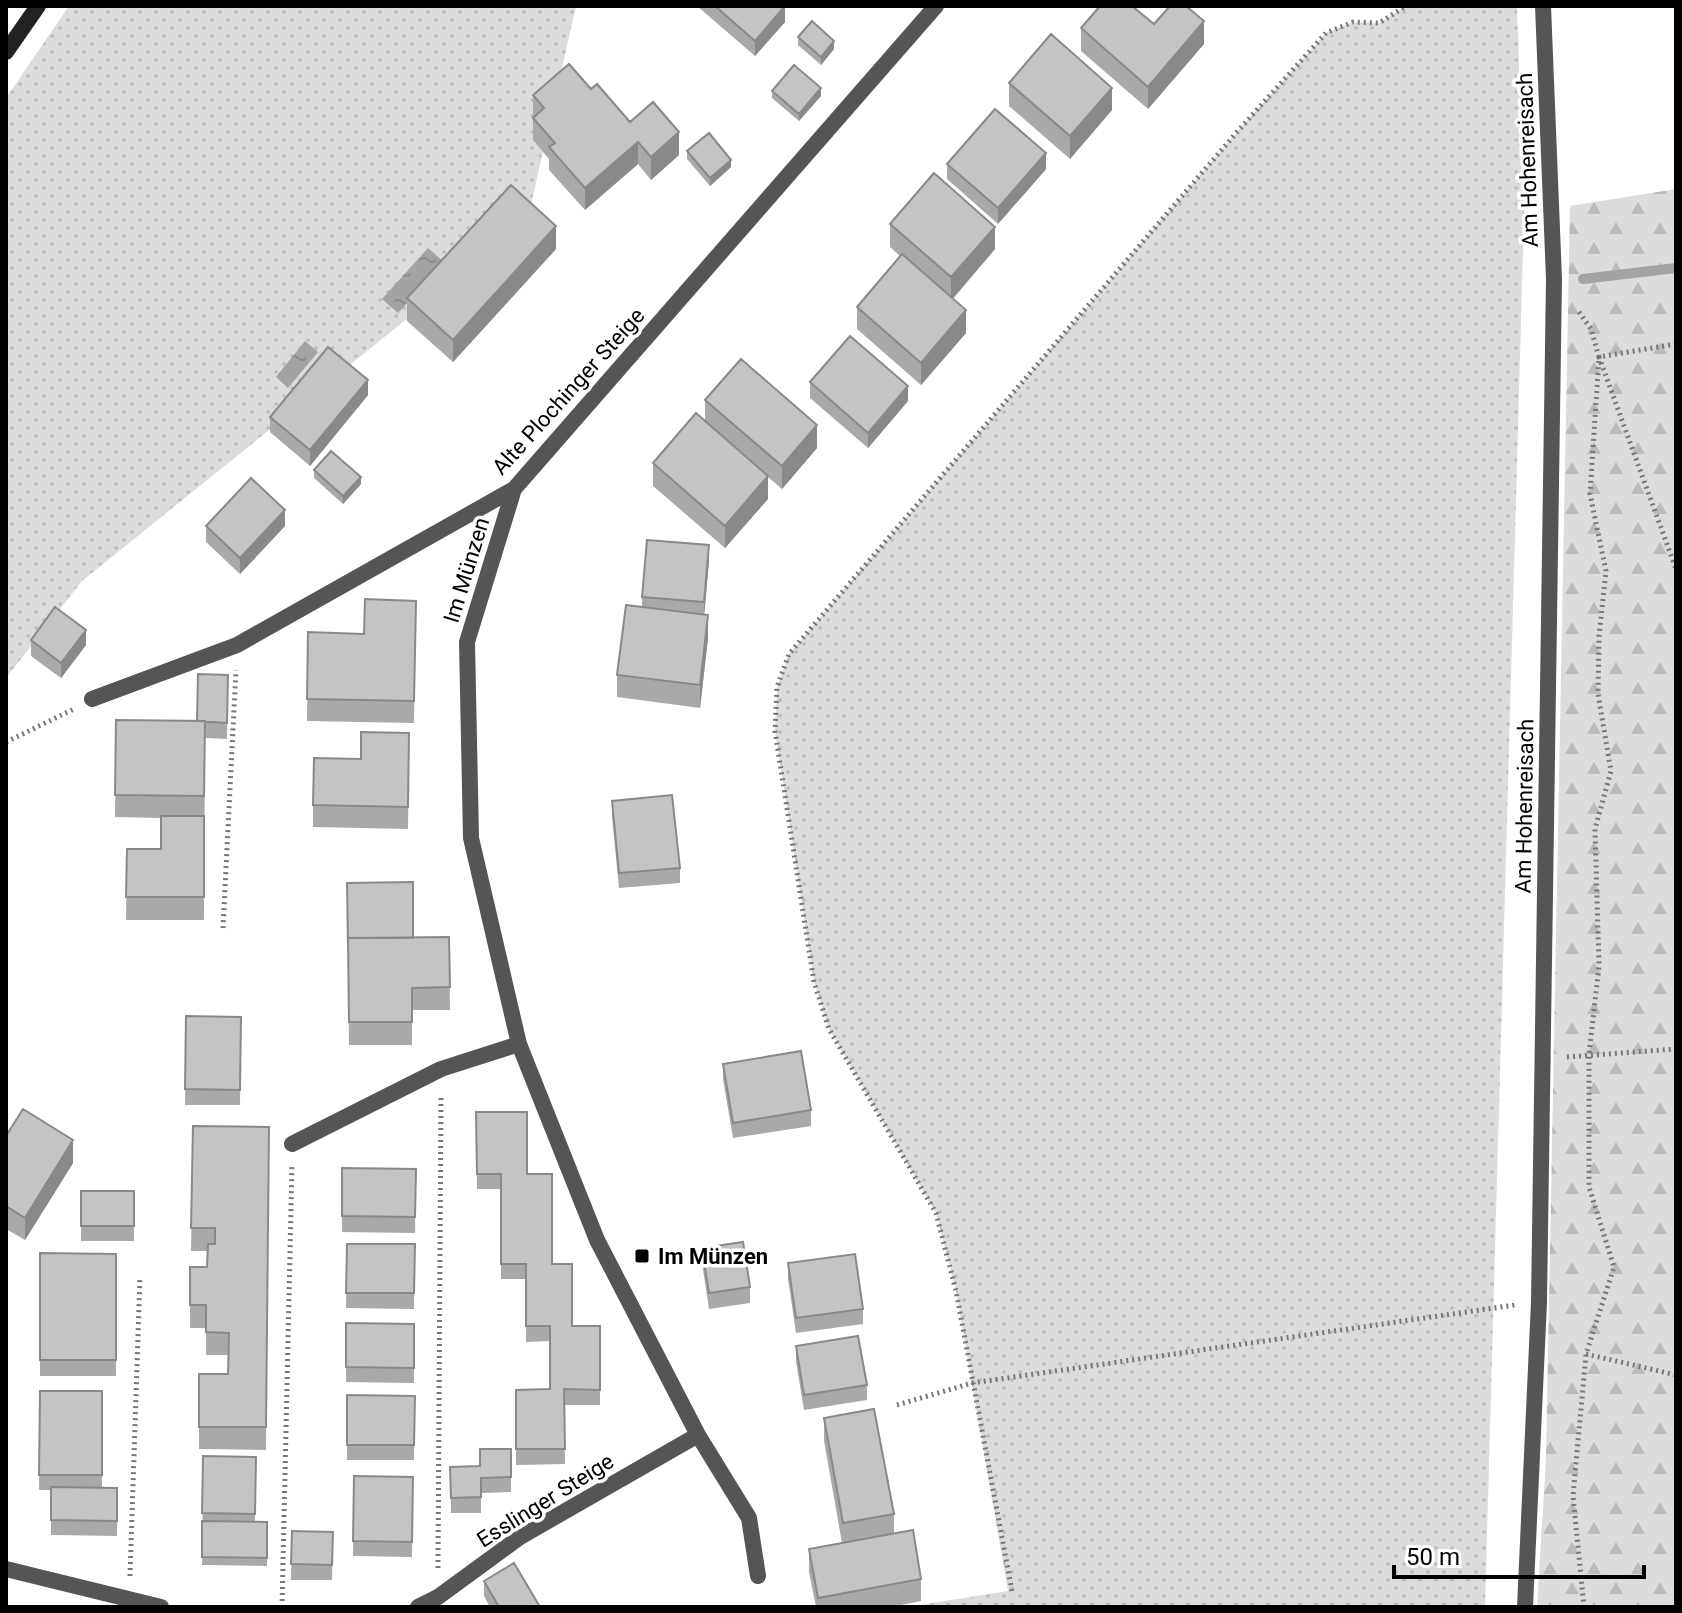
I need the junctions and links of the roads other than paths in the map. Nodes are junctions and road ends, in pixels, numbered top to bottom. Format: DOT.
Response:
graph roads {
  1 [pos="38,6"];
  2 [pos="936,6"];
  3 [pos="1543,6"];
  4 [pos="6,52"];
  5 [pos="514,489"];
  6 [pos="92,699"];
  7 [pos="519,1044"];
  8 [pos="292,1144"];
  9 [pos="698,1435"];
  10 [pos="6,1569"];
  11 [pos="758,1576"];
  12 [pos="161,1607"];
  13 [pos="418,1607"];
  14 [pos="1525,1607"];
  1 -- 4 [label="main road"];
  2 -- 5 [label="street, Alte Plochinger Steige"];
  3 -- 14 [label="street, Am Hohenreisach"];
  5 -- 6 [label="street, Alte Plochinger Steige"];
  5 -- 7 [label="street, Im Münzen"];
  7 -- 8 [label="street"];
  7 -- 9 [label="street, Im Münzen"];
  9 -- 11 [label="street, Im Münzen"];
  9 -- 13 [label="street, Esslinger Steige"];
  10 -- 12 [label="street"];
}
